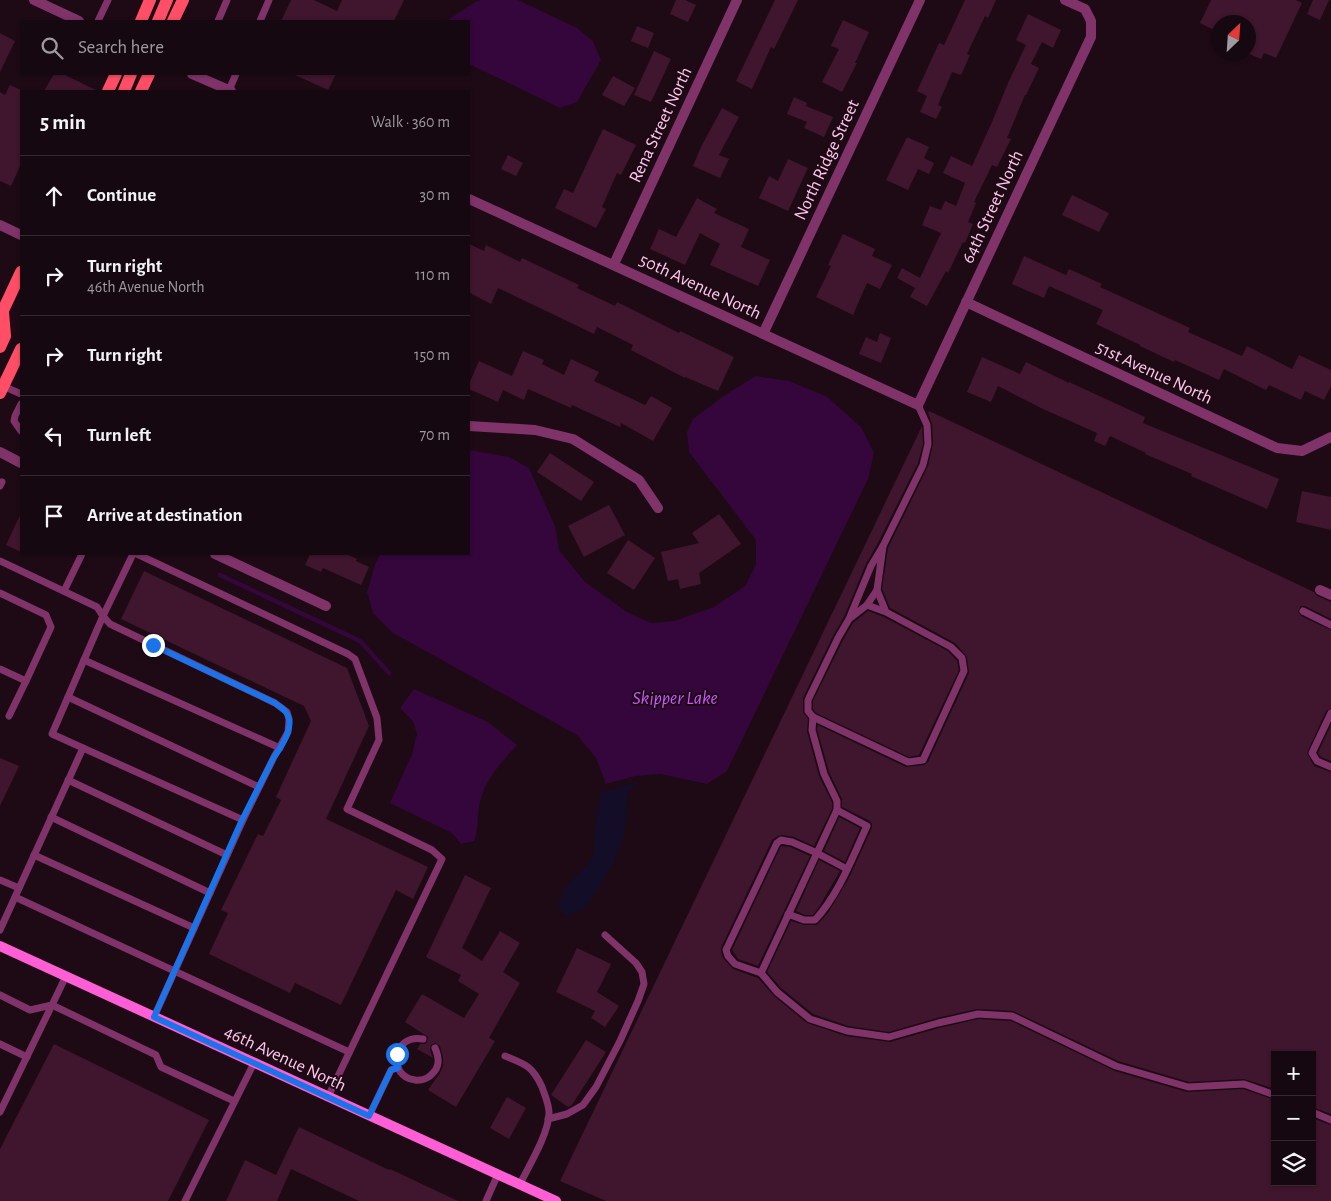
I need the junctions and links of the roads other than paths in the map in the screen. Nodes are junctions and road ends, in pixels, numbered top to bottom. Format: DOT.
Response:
graph roads {
  1 [pos="34,0"];
  2 [pos="108,0"];
  3 [pos="150,0"];
  4 [pos="167,0"];
  5 [pos="184,0"];
  6 [pos="228,0"];
  7 [pos="269,0"];
  8 [pos="737,0"];
  9 [pos="920,0"];
  10 [pos="1065,0"];
  11 [pos="77,20"];
  12 [pos="98,20"];
  13 [pos="141,20"];
  14 [pos="158,20"];
  15 [pos="174,20"];
  16 [pos="218,20"];
  17 [pos="260,20"];
  18 [pos="116,75"];
  19 [pos="131,75"];
  20 [pos="148,75"];
  21 [pos="194,75"];
  22 [pos="236,75"];
  23 [pos="108,90"];
  24 [pos="124,90"];
  25 [pos="141,90"];
  26 [pos="228,90"];
  27 [pos="230,90"];
  28 [pos="470,199"];
  29 [pos="0,225"];
  30 [pos="20,235"];
  31 [pos="614,264"];
  32 [pos="20,274"];
  33 [pos="966,302"];
  34 [pos="1,314"];
  35 [pos="762,334"];
  36 [pos="0,347"];
  37 [pos="20,350"];
  38 [pos="2,389"];
  39 [pos="20,394"];
  40 [pos="918,405"];
  41 [pos="20,406"];
  42 [pos="470,426"];
  43 [pos="20,429"];
  44 [pos="1331,437"];
  45 [pos="0,452"];
  46 [pos="20,462"];
  47 [pos="658,508"];
  48 [pos="883,546"];
  49 [pos="82,555"];
  50 [pos="133,555"];
  51 [pos="139,555"];
  52 [pos="217,555"];
  53 [pos="0,561"];
  54 [pos="877,590"];
  55 [pos="1320,590"];
  56 [pos="64,591"];
  57 [pos="0,593"];
  58 [pos="1331,595"];
  59 [pos="866,605"];
  60 [pos="326,606"];
  61 [pos="886,612"];
  62 [pos="1303,612"];
  63 [pos="103,616"];
  64 [pos="849,619"];
  65 [pos="1331,625"];
  66 [pos="84,660"];
  67 [pos="0,669"];
  68 [pos="26,681"];
  69 [pos="68,697"];
  70 [pos="1331,713"];
  71 [pos="9,716"];
  72 [pos="813,717"];
  73 [pos="83,748"];
  74 [pos="280,748"];
  75 [pos="1331,767"];
  76 [pos="68,780"];
  77 [pos="259,787"];
  78 [pos="837,810"];
  79 [pos="51,817"];
  80 [pos="242,820"];
  81 [pos="816,853"];
  82 [pos="227,854"];
  83 [pos="34,855"];
  84 [pos="847,868"];
  85 [pos="0,880"];
  86 [pos="19,888"];
  87 [pos="210,893"];
  88 [pos="15,897"];
  89 [pos="788,914"];
  90 [pos="194,928"];
  91 [pos="0,930"];
  92 [pos="605,935"];
  93 [pos="0,946"];
  94 [pos="175,971"];
  95 [pos="761,973"];
  96 [pos="66,976"];
  97 [pos="0,996"];
  98 [pos="52,1005"];
  99 [pos="154,1017"];
  100 [pos="423,1039"];
  101 [pos="0,1044"];
  102 [pos="435,1048"];
  103 [pos="349,1052"];
  104 [pos="506,1056"];
  105 [pos="27,1057"];
  106 [pos="254,1063"];
  107 [pos="398,1068"];
  108 [pos="0,1090"];
  109 [pos="9,1094"];
  110 [pos="1271,1094"];
  111 [pos="328,1097"];
  112 [pos="234,1101"];
  113 [pos="0,1112"];
  114 [pos="1316,1114"];
  115 [pos="369,1116"];
  116 [pos="548,1119"];
  117 [pos="1331,1120"];
  118 [pos="498,1174"];
  119 [pos="520,1184"];
  120 [pos="185,1201"];
  121 [pos="486,1201"];
  122 [pos="556,1201"];
  1 -- 11 [label="street"];
  2 -- 12 [label="lane"];
  3 -- 13 [label="main road"];
  4 -- 14 [label="main road"];
  5 -- 15 [label="main road"];
  6 -- 16 [label="lane"];
  7 -- 17 [label="lane"];
  8 -- 31 [label="street, Rena Street North"];
  9 -- 35 [label="street, North Ridge Street"];
  10 -- 33 [label="street, 64th Street North"];
  18 -- 23 [label="main road"];
  19 -- 24 [label="main road"];
  20 -- 25 [label="main road"];
  21 -- 26 [label="street"];
  22 -- 27 [label="lane"];
  28 -- 31 [label="street, 50th Avenue North"];
  29 -- 30 [label="street"];
  31 -- 35 [label="street, 50th Avenue North"];
  32 -- 34 [label="main road"];
  33 -- 40 [label="street, 64th Street North"];
  33 -- 44 [label="street, 51st Avenue North"];
  34 -- 36 [label="main road"];
  35 -- 40 [label="street, 50th Avenue North"];
  37 -- 38 [label="main road"];
  38 -- 39 [label="lane"];
  40 -- 48 [label="lane"];
  41 -- 43 [label="lane"];
  42 -- 47 [label="street"];
  45 -- 46 [label="street"];
  48 -- 54 [label="lane"];
  48 -- 64 [label="lane"];
  49 -- 56 [label="lane"];
  50 -- 63 [label="lane"];
  51 -- 103 [label="lane"];
  52 -- 60 [label="street"];
  53 -- 56 [label="lane"];
  54 -- 59 [label="lane"];
  54 -- 61 [label="lane"];
  55 -- 58 [label="street"];
  56 -- 63 [label="lane"];
  57 -- 68 [label="lane"];
  59 -- 61 [label="lane"];
  59 -- 64 [label="lane"];
  61 -- 72 [label="lane"];
  62 -- 65 [label="lane"];
  63 -- 66 [label="lane"];
  63 -- 74 [label="lane"];
  64 -- 72 [label="lane"];
  66 -- 69 [label="lane"];
  66 -- 74 [label="lane"];
  67 -- 68 [label="lane"];
  68 -- 71 [label="lane"];
  69 -- 73 [label="lane"];
  69 -- 77 [label="lane"];
  70 -- 75 [label="lane"];
  72 -- 78 [label="lane"];
  73 -- 76 [label="lane"];
  73 -- 80 [label="lane"];
  74 -- 77 [label="lane"];
  76 -- 79 [label="lane"];
  76 -- 82 [label="lane"];
  77 -- 80 [label="lane"];
  78 -- 81 [label="lane"];
  78 -- 84 [label="lane"];
  79 -- 83 [label="lane"];
  79 -- 87 [label="lane"];
  80 -- 82 [label="lane"];
  81 -- 84 [label="lane"];
  81 -- 89 [label="lane"];
  81 -- 95 [label="lane"];
  82 -- 87 [label="lane"];
  83 -- 86 [label="lane"];
  83 -- 90 [label="lane"];
  84 -- 89 [label="lane"];
  85 -- 86 [label="lane"];
  86 -- 88 [label="lane"];
  87 -- 90 [label="lane"];
  88 -- 91 [label="lane"];
  88 -- 94 [label="lane"];
  89 -- 95 [label="lane"];
  90 -- 94 [label="lane"];
  92 -- 116 [label="lane"];
  93 -- 96 [label="street, 46th Avenue North"];
  94 -- 99 [label="lane"];
  94 -- 103 [label="lane"];
  95 -- 110 [label="lane"];
  96 -- 98 [label="lane"];
  96 -- 99 [label="street, 46th Avenue North"];
  97 -- 98 [label="lane"];
  98 -- 105 [label="lane"];
  98 -- 112 [label="lane"];
  99 -- 106 [label="street, 46th Avenue North"];
  100 -- 107 [label="lane"];
  101 -- 105 [label="lane"];
  102 -- 107 [label="lane"];
  103 -- 111 [label="lane"];
  104 -- 116 [label="lane"];
  105 -- 109 [label="lane"];
  106 -- 111 [label="street, 46th Avenue North"];
  106 -- 112 [label="lane"];
  107 -- 115 [label="lane"];
  108 -- 109 [label="lane"];
  109 -- 113 [label="lane"];
  111 -- 115 [label="street, 46th Avenue North"];
  112 -- 120 [label="lane"];
  114 -- 117 [label="lane"];
  115 -- 118 [label="street, 46th Avenue North"];
  116 -- 119 [label="lane"];
  118 -- 119 [label="street, 46th Avenue North"];
  118 -- 121 [label="lane"];
  119 -- 122 [label="street, 46th Avenue North"];
}
